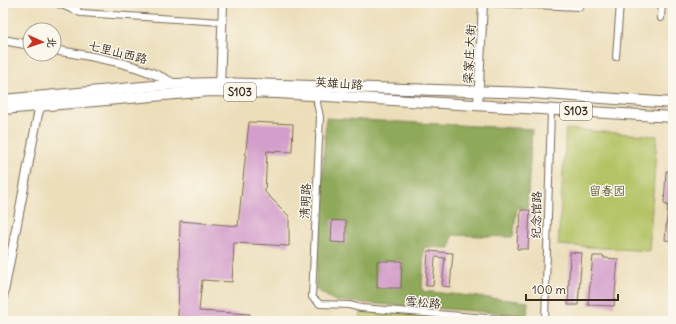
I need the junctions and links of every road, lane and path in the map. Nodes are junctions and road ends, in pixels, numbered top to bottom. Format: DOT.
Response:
graph roads {
  1 [pos="56,3"];
  2 [pos="78,3"];
  3 [pos="223,3"];
  4 [pos="483,3"];
  5 [pos="491,3"];
  6 [pos="620,3"];
  7 [pos="662,3"];
  8 [pos="580,7"];
  9 [pos="77,11"];
  10 [pos="661,18"];
  11 [pos="222,22"];
  12 [pos="3,40"];
  13 [pos="22,44"];
  14 [pos="62,52"];
  15 [pos="616,56"];
  16 [pos="174,84"];
  17 [pos="220,87"];
  18 [pos="479,91"];
  19 [pos="318,95"];
  20 [pos="3,100"];
  21 [pos="673,103"];
  22 [pos="478,105"];
  23 [pos="41,106"];
  24 [pos="3,109"];
  25 [pos="551,110"];
  26 [pos="673,118"];
  27 [pos="3,297"];
  28 [pos="320,304"];
  29 [pos="525,321"];
  30 [pos="545,321"];
  1 -- 9 [label="street"];
  2 -- 9 [label="street"];
  3 -- 11 [label="street"];
  4 -- 18 [label="street, 梁家庄大街"];
  5 -- 8 [label="street"];
  6 -- 15 [label="street"];
  7 -- 10 [label="street"];
  9 -- 11 [label="street"];
  11 -- 17 [label="street"];
  12 -- 13 [label="street"];
  14 -- 16 [label="street, 七里山西路"];
  16 -- 17 [label="main road, 英雄山路 / S103"];
  16 -- 20 [label="main road, 英雄山路 / S103"];
  17 -- 18 [label="main road, 英雄山路 / S103"];
  17 -- 19 [label="main road, 英雄山路 / S103"];
  17 -- 23 [label="main road, 英雄山路 / S103"];
  18 -- 21 [label="main road, 英雄山路 / S103"];
  18 -- 22 [label="street, 梁家庄大街"];
  19 -- 22 [label="main road, 英雄山路 / S103"];
  19 -- 28 [label="street, 清明路"];
  22 -- 25 [label="main road, 英雄山路 / S103"];
  23 -- 24 [label="main road, 英雄山路 / S103"];
  23 -- 27 [label="street"];
  25 -- 26 [label="main road, 英雄山路 / S103"];
  25 -- 30 [label="street, 纪念馆路"];
  28 -- 29 [label="street, 雪松路"];
}
